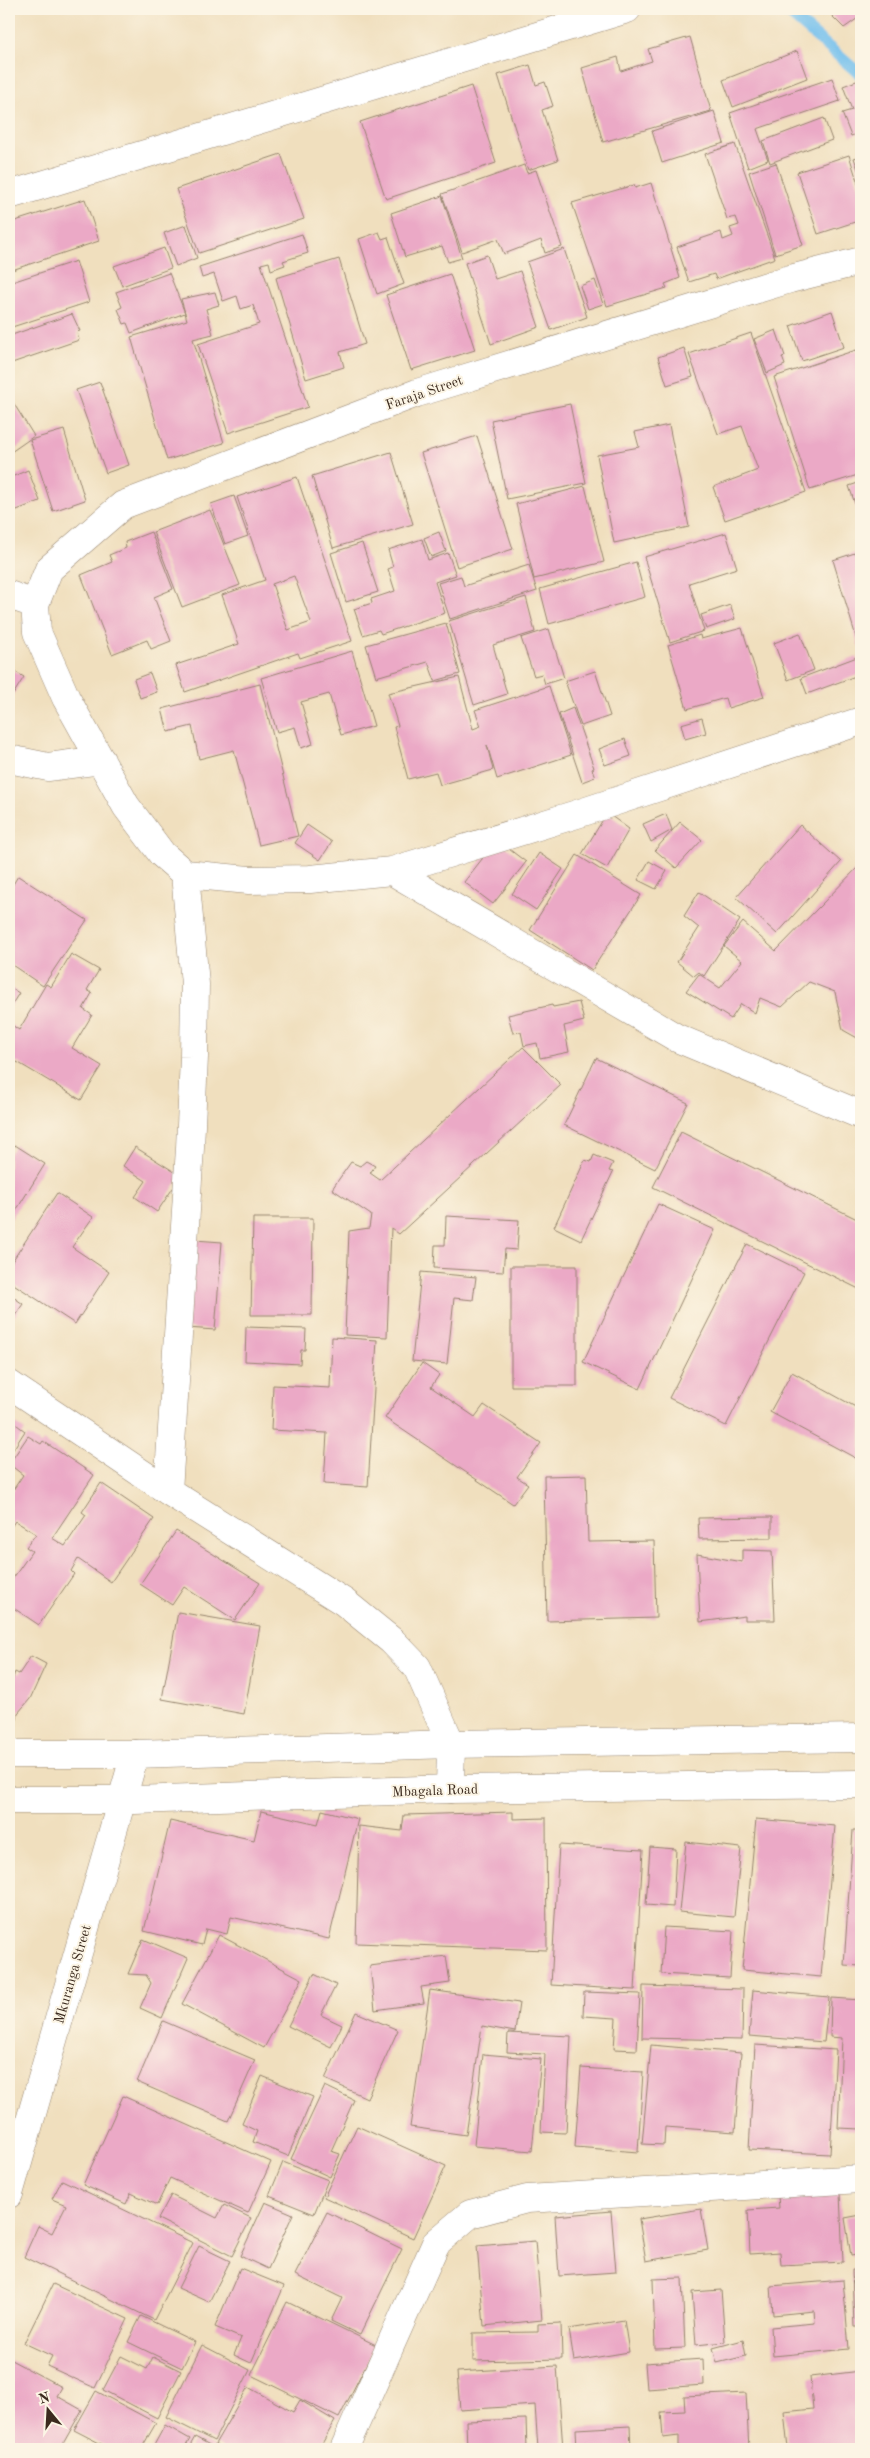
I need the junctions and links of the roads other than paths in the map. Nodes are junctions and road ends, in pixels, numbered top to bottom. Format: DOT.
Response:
graph roads {
  1 [pos="627,9"];
  2 [pos="9,196"];
  3 [pos="861,261"];
  4 [pos="9,595"];
  5 [pos="36,604"];
  6 [pos="861,721"];
  7 [pos="9,759"];
  8 [pos="101,760"];
  9 [pos="392,871"];
  10 [pos="185,874"];
  11 [pos="861,1115"];
  12 [pos="9,1384"];
  13 [pos="168,1491"];
  14 [pos="861,1738"];
  15 [pos="452,1744"];
  16 [pos="9,1754"];
  17 [pos="135,1754"];
  18 [pos="861,1784"];
  19 [pos="450,1789"];
  20 [pos="9,1800"];
  21 [pos="122,1800"];
  22 [pos="861,2179"];
  23 [pos="9,2194"];
  24 [pos="344,2449"];
  1 -- 2 [label="street"];
  3 -- 5 [label="street, Faraja Street"];
  4 -- 5 [label="street"];
  5 -- 8 [label="street"];
  6 -- 9 [label="street"];
  7 -- 8 [label="street"];
  8 -- 10 [label="street"];
  9 -- 10 [label="street"];
  9 -- 11 [label="street"];
  10 -- 13 [label="street"];
  12 -- 13 [label="street"];
  13 -- 15 [label="street"];
  14 -- 15 [label="street"];
  15 -- 17 [label="street"];
  15 -- 19 [label="street"];
  16 -- 17 [label="street"];
  17 -- 21 [label="street, Mkuranga Street"];
  18 -- 19 [label="street, Mbagala Road"];
  19 -- 21 [label="street, Mbagala Road"];
  20 -- 21 [label="street, Mbagala Road"];
  21 -- 23 [label="street, Mkuranga Street"];
  22 -- 24 [label="street"];
}
